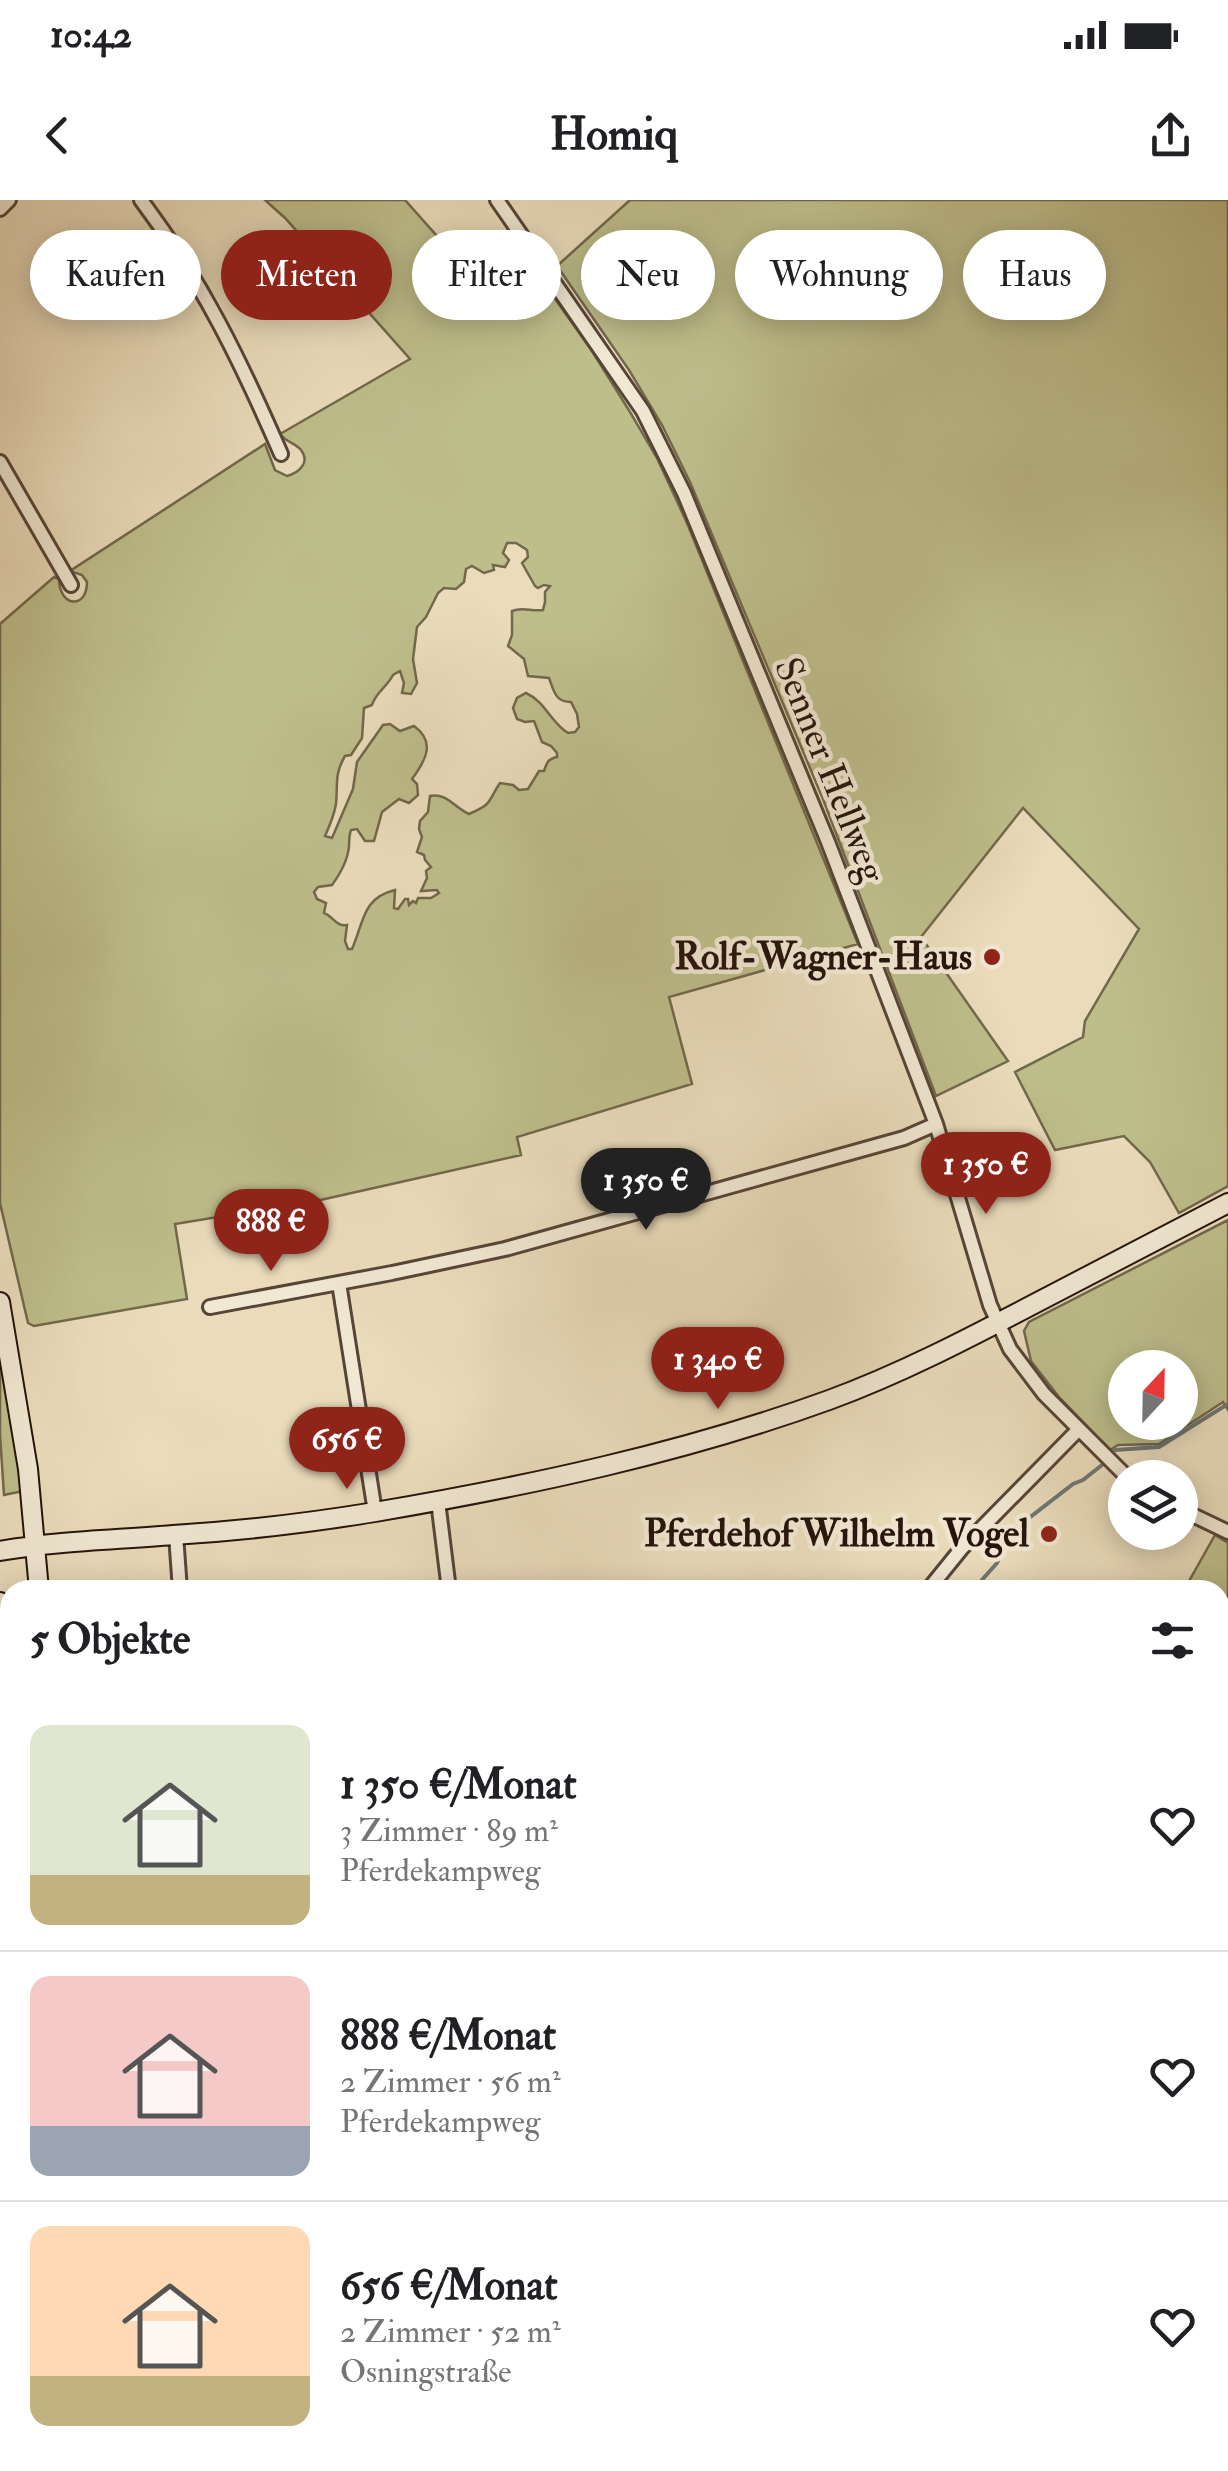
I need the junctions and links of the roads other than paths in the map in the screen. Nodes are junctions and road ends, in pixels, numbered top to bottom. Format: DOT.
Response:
graph roads {
  1 [pos="9,200"];
  2 [pos="141,200"];
  3 [pos="497,200"];
  4 [pos="0,210"];
  5 [pos="282,454"];
  6 [pos="0,462"];
  7 [pos="71,585"];
  8 [pos="936,1124"];
  9 [pos="1228,1203"];
  10 [pos="338,1283"];
  11 [pos="0,1302"];
  12 [pos="210,1307"];
  13 [pos="998,1323"];
  14 [pos="1078,1430"];
  15 [pos="1109,1460"];
  16 [pos="438,1501"];
  17 [pos="375,1512"];
  18 [pos="1198,1518"];
  19 [pos="1228,1532"];
  20 [pos="176,1535"];
  21 [pos="36,1545"];
  22 [pos="0,1551"];
  23 [pos="38,1580"];
  24 [pos="179,1580"];
  25 [pos="449,1580"];
  26 [pos="936,1580"];
  1 -- 4 [label="street"];
  2 -- 5 [label="street"];
  3 -- 8 [label="street, Senner Hellweg"];
  6 -- 7 [label="street"];
  8 -- 10 [label="street"];
  8 -- 13 [label="street, Senner Hellweg"];
  9 -- 13 [label="main road"];
  10 -- 12 [label="street"];
  10 -- 17 [label="street"];
  11 -- 21 [label="main road"];
  13 -- 14 [label="street, Senner Hellweg"];
  13 -- 16 [label="main road"];
  14 -- 15 [label="street, Senner Hellweg"];
  14 -- 26 [label="street"];
  16 -- 17 [label="main road"];
  16 -- 25 [label="street"];
  17 -- 20 [label="main road"];
  18 -- 19 [label="street"];
  20 -- 21 [label="main road"];
  20 -- 24 [label="street"];
  21 -- 22 [label="main road"];
  21 -- 23 [label="main road"];
}
